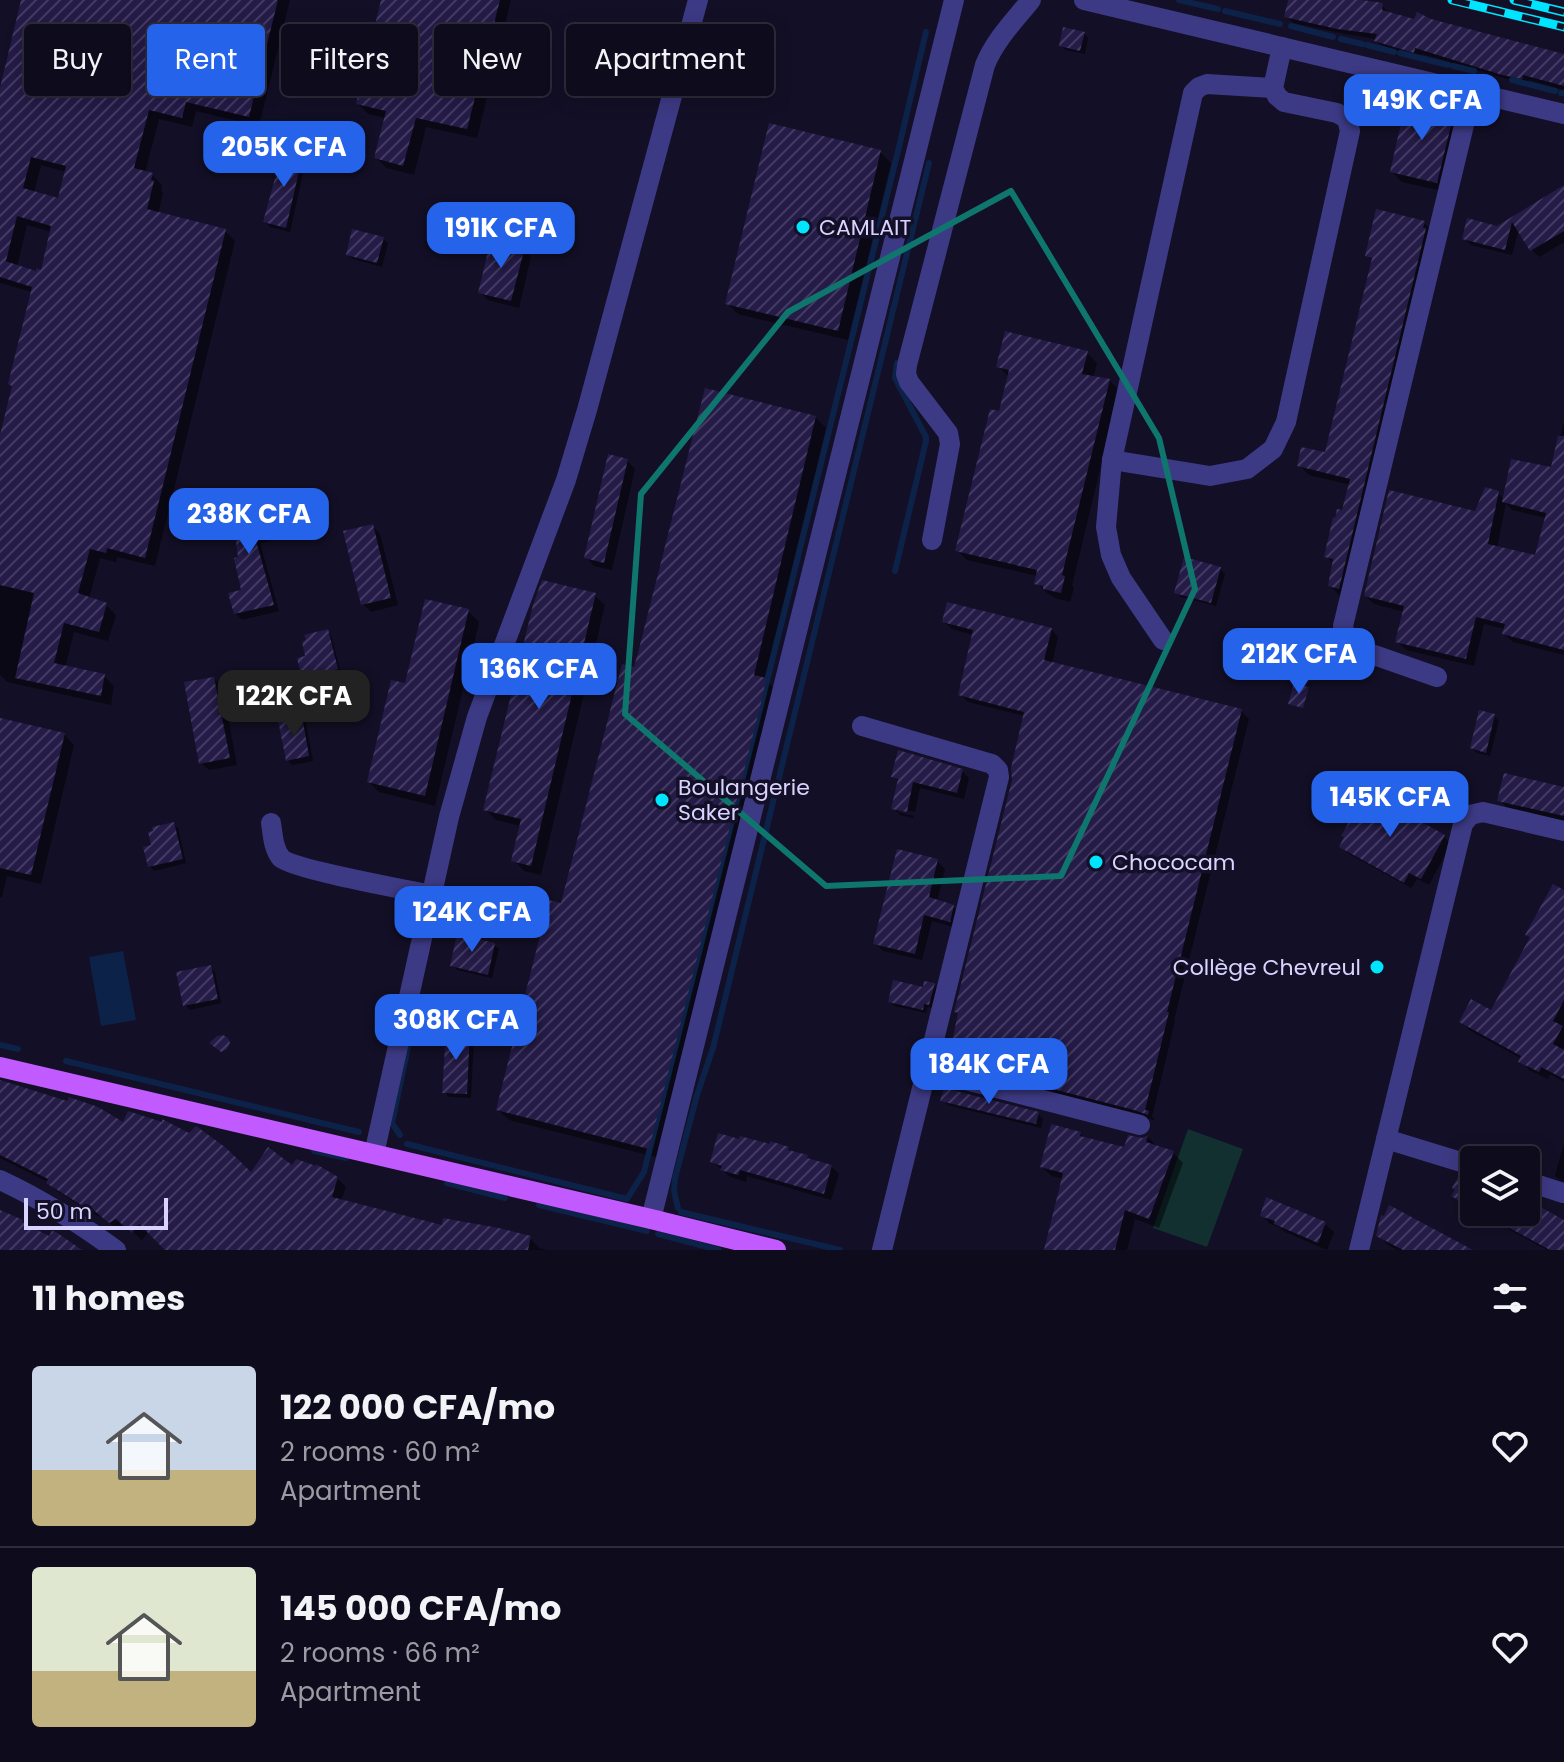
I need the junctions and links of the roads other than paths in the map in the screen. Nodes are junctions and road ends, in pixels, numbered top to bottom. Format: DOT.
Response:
graph roads {
  1 [pos="698,0"];
  2 [pos="954,0"];
  3 [pos="1031,0"];
  4 [pos="1084,0"];
  5 [pos="1282,47"];
  6 [pos="1273,88"];
  7 [pos="1472,92"];
  8 [pos="1564,114"];
  9 [pos="1112,460"];
  10 [pos="932,540"];
  11 [pos="1163,640"];
  12 [pos="1437,677"];
  13 [pos="862,726"];
  14 [pos="271,823"];
  15 [pos="1564,831"];
  16 [pos="432,895"];
  17 [pos="0,1067"];
  18 [pos="927,1070"];
  19 [pos="1140,1125"];
  20 [pos="1386,1139"];
  21 [pos="374,1154"];
  22 [pos="1460,1162"];
  23 [pos="0,1180"];
  24 [pos="1540,1186"];
  25 [pos="1563,1193"];
  26 [pos="651,1219"];
  27 [pos="116,1250"];
  28 [pos="776,1250"];
  29 [pos="882,1250"];
  30 [pos="1359,1250"];
  1 -- 16 [label="street"];
  2 -- 26 [label="street"];
  3 -- 10 [label="street"];
  4 -- 5 [label="street"];
  5 -- 6 [label="street"];
  5 -- 7 [label="street"];
  6 -- 9 [label="street"];
  6 -- 9 [label="street"];
  7 -- 8 [label="street"];
  7 -- 12 [label="street"];
  9 -- 11 [label="street"];
  13 -- 18 [label="street"];
  14 -- 16 [label="street"];
  15 -- 20 [label="street"];
  16 -- 21 [label="street"];
  17 -- 21 [label="main road"];
  18 -- 19 [label="street"];
  18 -- 29 [label="street"];
  20 -- 22 [label="street"];
  20 -- 30 [label="street"];
  21 -- 26 [label="main road"];
  23 -- 27 [label="street"];
  24 -- 25 [label="street"];
  26 -- 28 [label="main road"];
}
